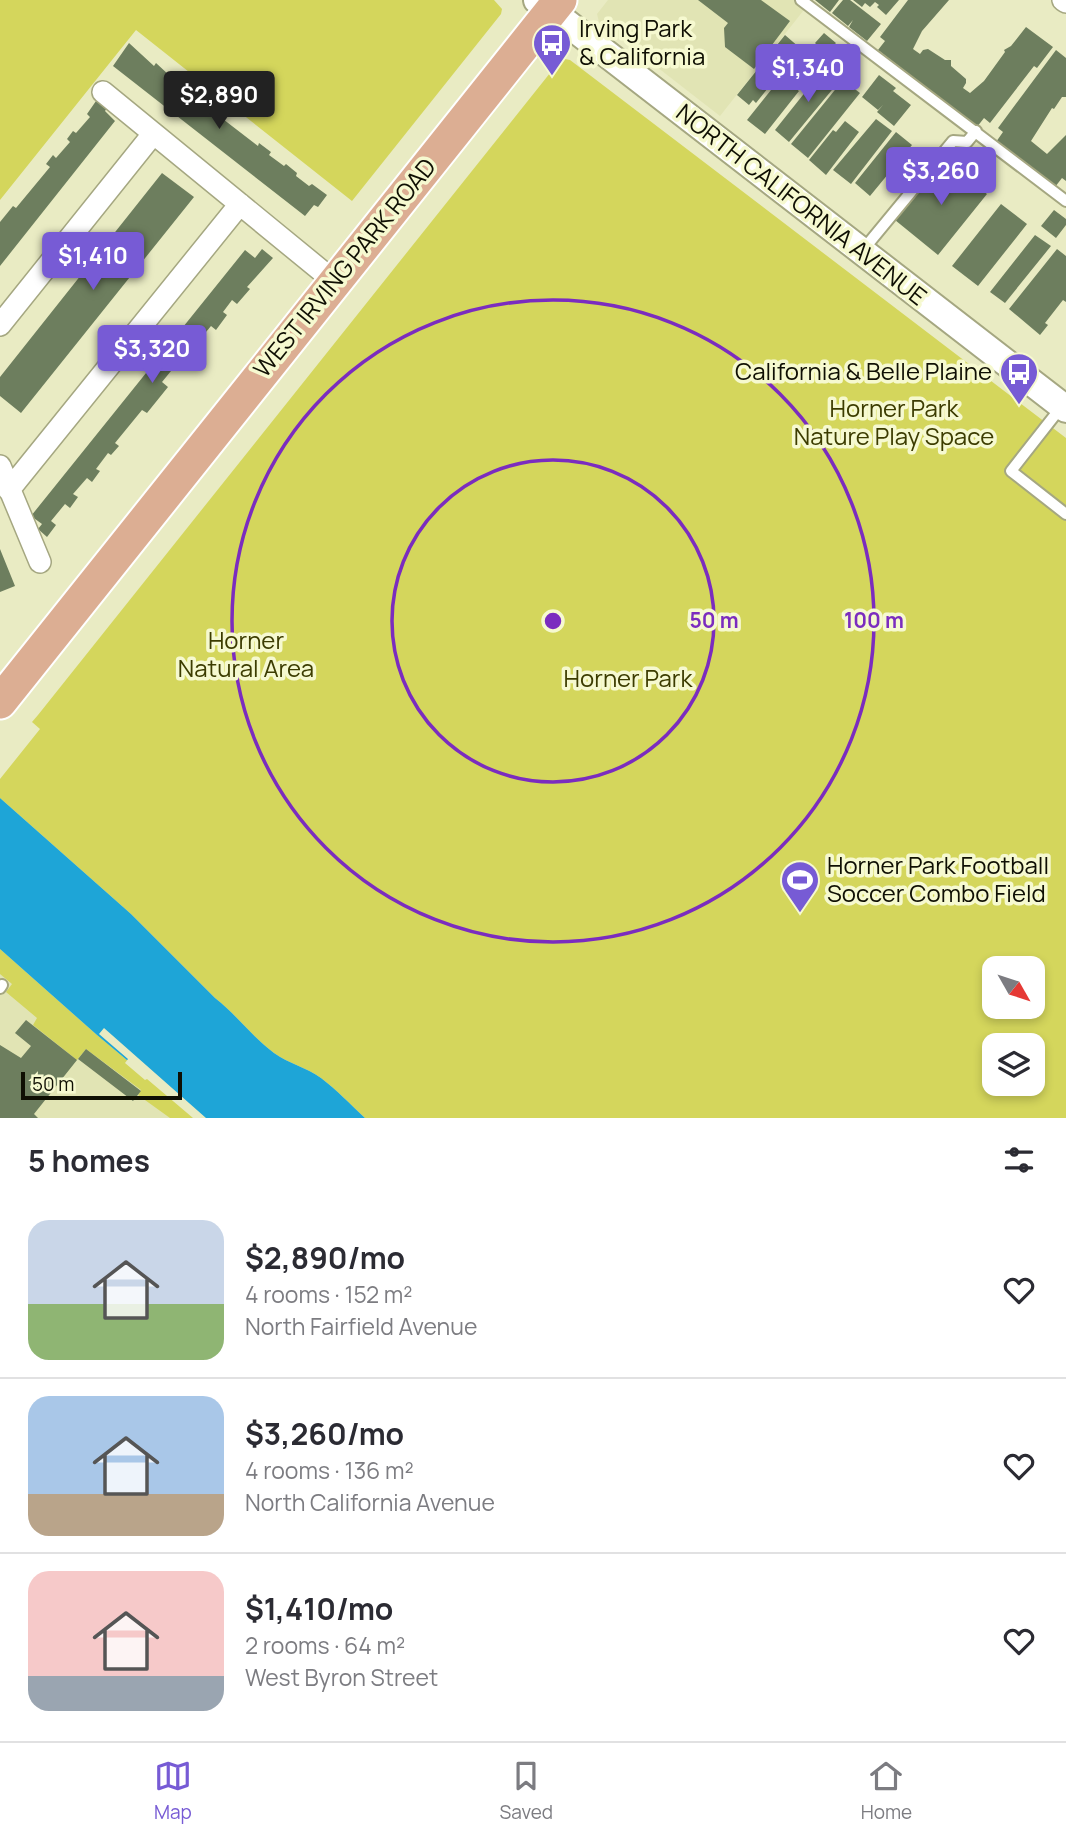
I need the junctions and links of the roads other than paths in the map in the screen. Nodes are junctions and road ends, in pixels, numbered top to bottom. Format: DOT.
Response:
graph roads {
  1 [pos="801,0"];
  2 [pos="549,4"];
  3 [pos="103,92"];
  4 [pos="976,131"];
  5 [pos="153,134"];
  6 [pos="1066,201"];
  7 [pos="240,204"];
  8 [pos="862,251"];
  9 [pos="335,282"];
  10 [pos="0,325"];
  11 [pos="1065,405"];
  12 [pos="0,466"];
  13 [pos="9,490"];
  14 [pos="1066,514"];
  15 [pos="40,562"];
  16 [pos="0,702"];
  1 -- 4 [label="lane"];
  2 -- 8 [label="street, NORTH CALIFORNIA AVENUE"];
  2 -- 9 [label="main road, WEST IRVING PARK ROAD"];
  3 -- 5 [label="street"];
  4 -- 6 [label="lane"];
  4 -- 8 [label="lane"];
  5 -- 7 [label="street"];
  5 -- 10 [label="street"];
  7 -- 9 [label="street"];
  7 -- 13 [label="street"];
  8 -- 11 [label="street, NORTH CALIFORNIA AVENUE"];
  9 -- 16 [label="main road, WEST IRVING PARK ROAD"];
  11 -- 14 [label="lane"];
  12 -- 13 [label="street"];
  13 -- 15 [label="street"];
}
